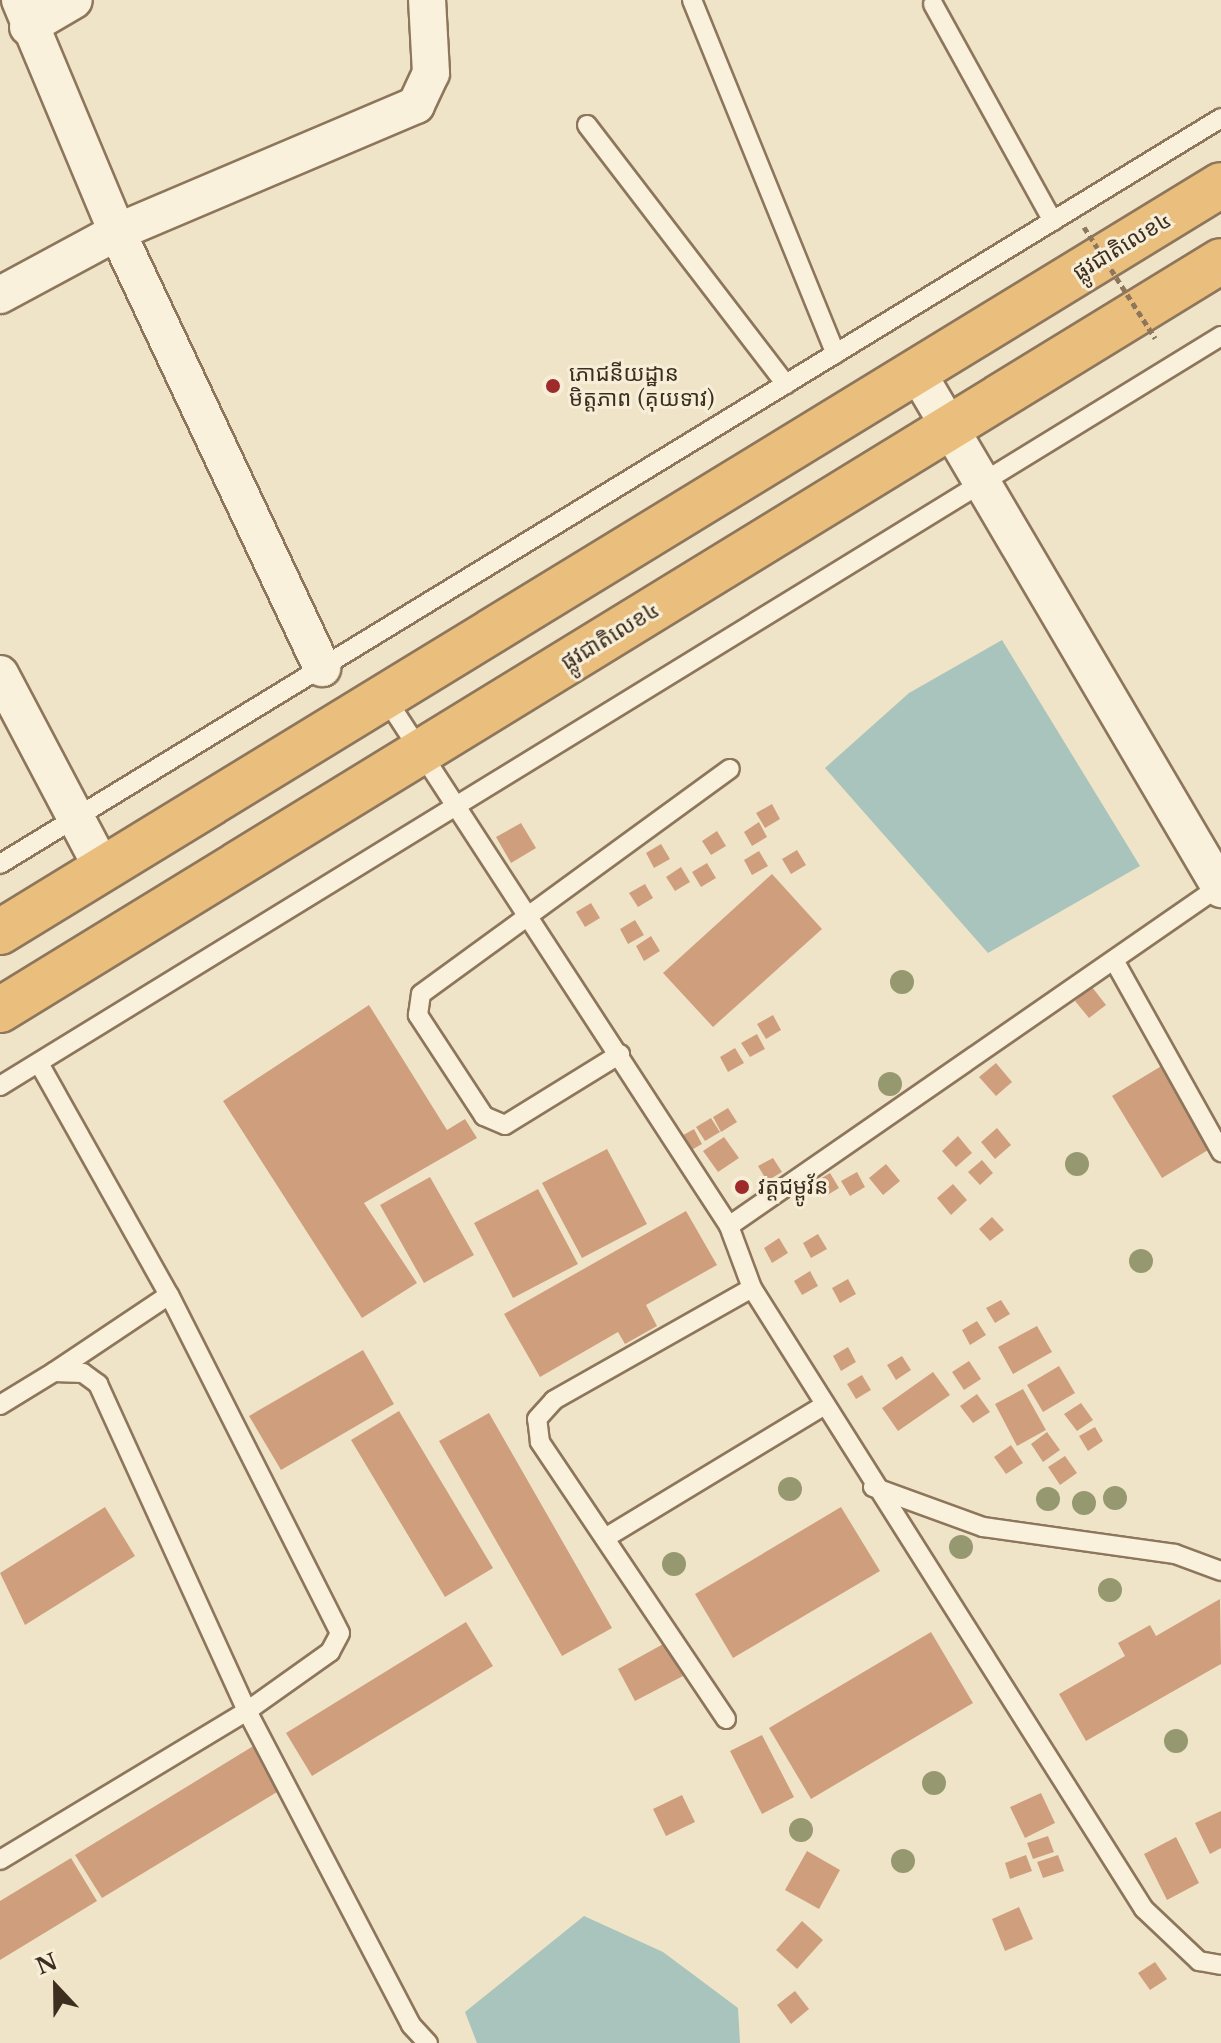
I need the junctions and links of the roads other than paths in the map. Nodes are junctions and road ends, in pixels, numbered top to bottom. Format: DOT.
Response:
graph roads {
  1 [pos="74,0"];
  2 [pos="427,0"];
  3 [pos="692,0"];
  4 [pos="933,4"];
  5 [pos="24,13"];
  6 [pos="1221,118"];
  7 [pos="587,125"];
  8 [pos="1221,185"];
  9 [pos="1053,221"];
  10 [pos="117,232"];
  11 [pos="1221,261"];
  12 [pos="0,295"];
  13 [pos="1221,336"];
  14 [pos="836,354"];
  15 [pos="917,372"];
  16 [pos="786,384"];
  17 [pos="951,427"];
  18 [pos="983,482"];
  19 [pos="322,668"];
  20 [pos="0,674"];
  21 [pos="385,697"];
  22 [pos="319,737"];
  23 [pos="421,752"];
  24 [pos="730,769"];
  25 [pos="355,792"];
  26 [pos="456,806"];
  27 [pos="78,817"];
  28 [pos="0,864"];
  29 [pos="103,869"];
  30 [pos="1220,888"];
  31 [pos="528,913"];
  32 [pos="0,932"];
  33 [pos="1115,962"];
  34 [pos="0,1010"];
  35 [pos="620,1054"];
  36 [pos="39,1063"];
  37 [pos="0,1086"];
  38 [pos="1221,1152"];
  39 [pos="729,1226"];
  40 [pos="752,1288"];
  41 [pos="169,1295"];
  42 [pos="54,1372"];
  43 [pos="0,1405"];
  44 [pos="821,1407"];
  45 [pos="873,1487"];
  46 [pos="605,1538"];
  47 [pos="1221,1571"];
  48 [pos="247,1711"];
  49 [pos="726,1719"];
  50 [pos="0,1860"];
  51 [pos="1221,1965"];
  52 [pos="428,2043"];
  1 -- 5 [label="street"];
  2 -- 10 [label="street"];
  3 -- 14 [label="lane"];
  4 -- 9 [label="lane"];
  5 -- 10 [label="street"];
  6 -- 9 [label="lane"];
  7 -- 16 [label="lane"];
  8 -- 15 [label="highway, ផ្លូវជាតិលេខ៤"];
  9 -- 14 [label="lane"];
  10 -- 12 [label="street"];
  10 -- 19 [label="street"];
  11 -- 17 [label="highway, ផ្លូវជាតិលេខ៤"];
  13 -- 18 [label="lane"];
  14 -- 16 [label="lane"];
  15 -- 17 [label="street"];
  15 -- 21 [label="highway, ផ្លូវជាតិលេខ៤"];
  16 -- 19 [label="lane"];
  17 -- 18 [label="street"];
  17 -- 23 [label="highway, ផ្លូវជាតិលេខ៤"];
  18 -- 26 [label="lane"];
  18 -- 30 [label="street"];
  19 -- 27 [label="lane"];
  20 -- 27 [label="street"];
  21 -- 22 [label="highway, ផ្លូវជាតិលេខ៤"];
  21 -- 23 [label="lane"];
  22 -- 25 [label="highway"];
  22 -- 29 [label="highway, ផ្លូវជាតិលេខ៤"];
  23 -- 25 [label="highway, ផ្លូវជាតិលេខ៤"];
  23 -- 26 [label="lane"];
  24 -- 31 [label="lane"];
  25 -- 34 [label="highway, ផ្លូវជាតិលេខ៤"];
  26 -- 31 [label="lane"];
  26 -- 36 [label="lane"];
  27 -- 28 [label="lane"];
  27 -- 29 [label="street"];
  29 -- 32 [label="highway, ផ្លូវជាតិលេខ៤"];
  30 -- 33 [label="lane"];
  31 -- 35 [label="lane"];
  31 -- 35 [label="lane"];
  33 -- 38 [label="lane"];
  33 -- 39 [label="lane"];
  35 -- 39 [label="lane"];
  36 -- 37 [label="lane"];
  36 -- 41 [label="lane"];
  39 -- 40 [label="lane"];
  40 -- 44 [label="lane"];
  40 -- 46 [label="lane"];
  41 -- 42 [label="lane"];
  41 -- 48 [label="lane"];
  42 -- 43 [label="lane"];
  42 -- 48 [label="lane"];
  44 -- 45 [label="lane"];
  44 -- 46 [label="lane"];
  45 -- 47 [label="lane"];
  45 -- 51 [label="lane"];
  46 -- 49 [label="lane"];
  48 -- 50 [label="lane"];
  48 -- 52 [label="lane"];
}
